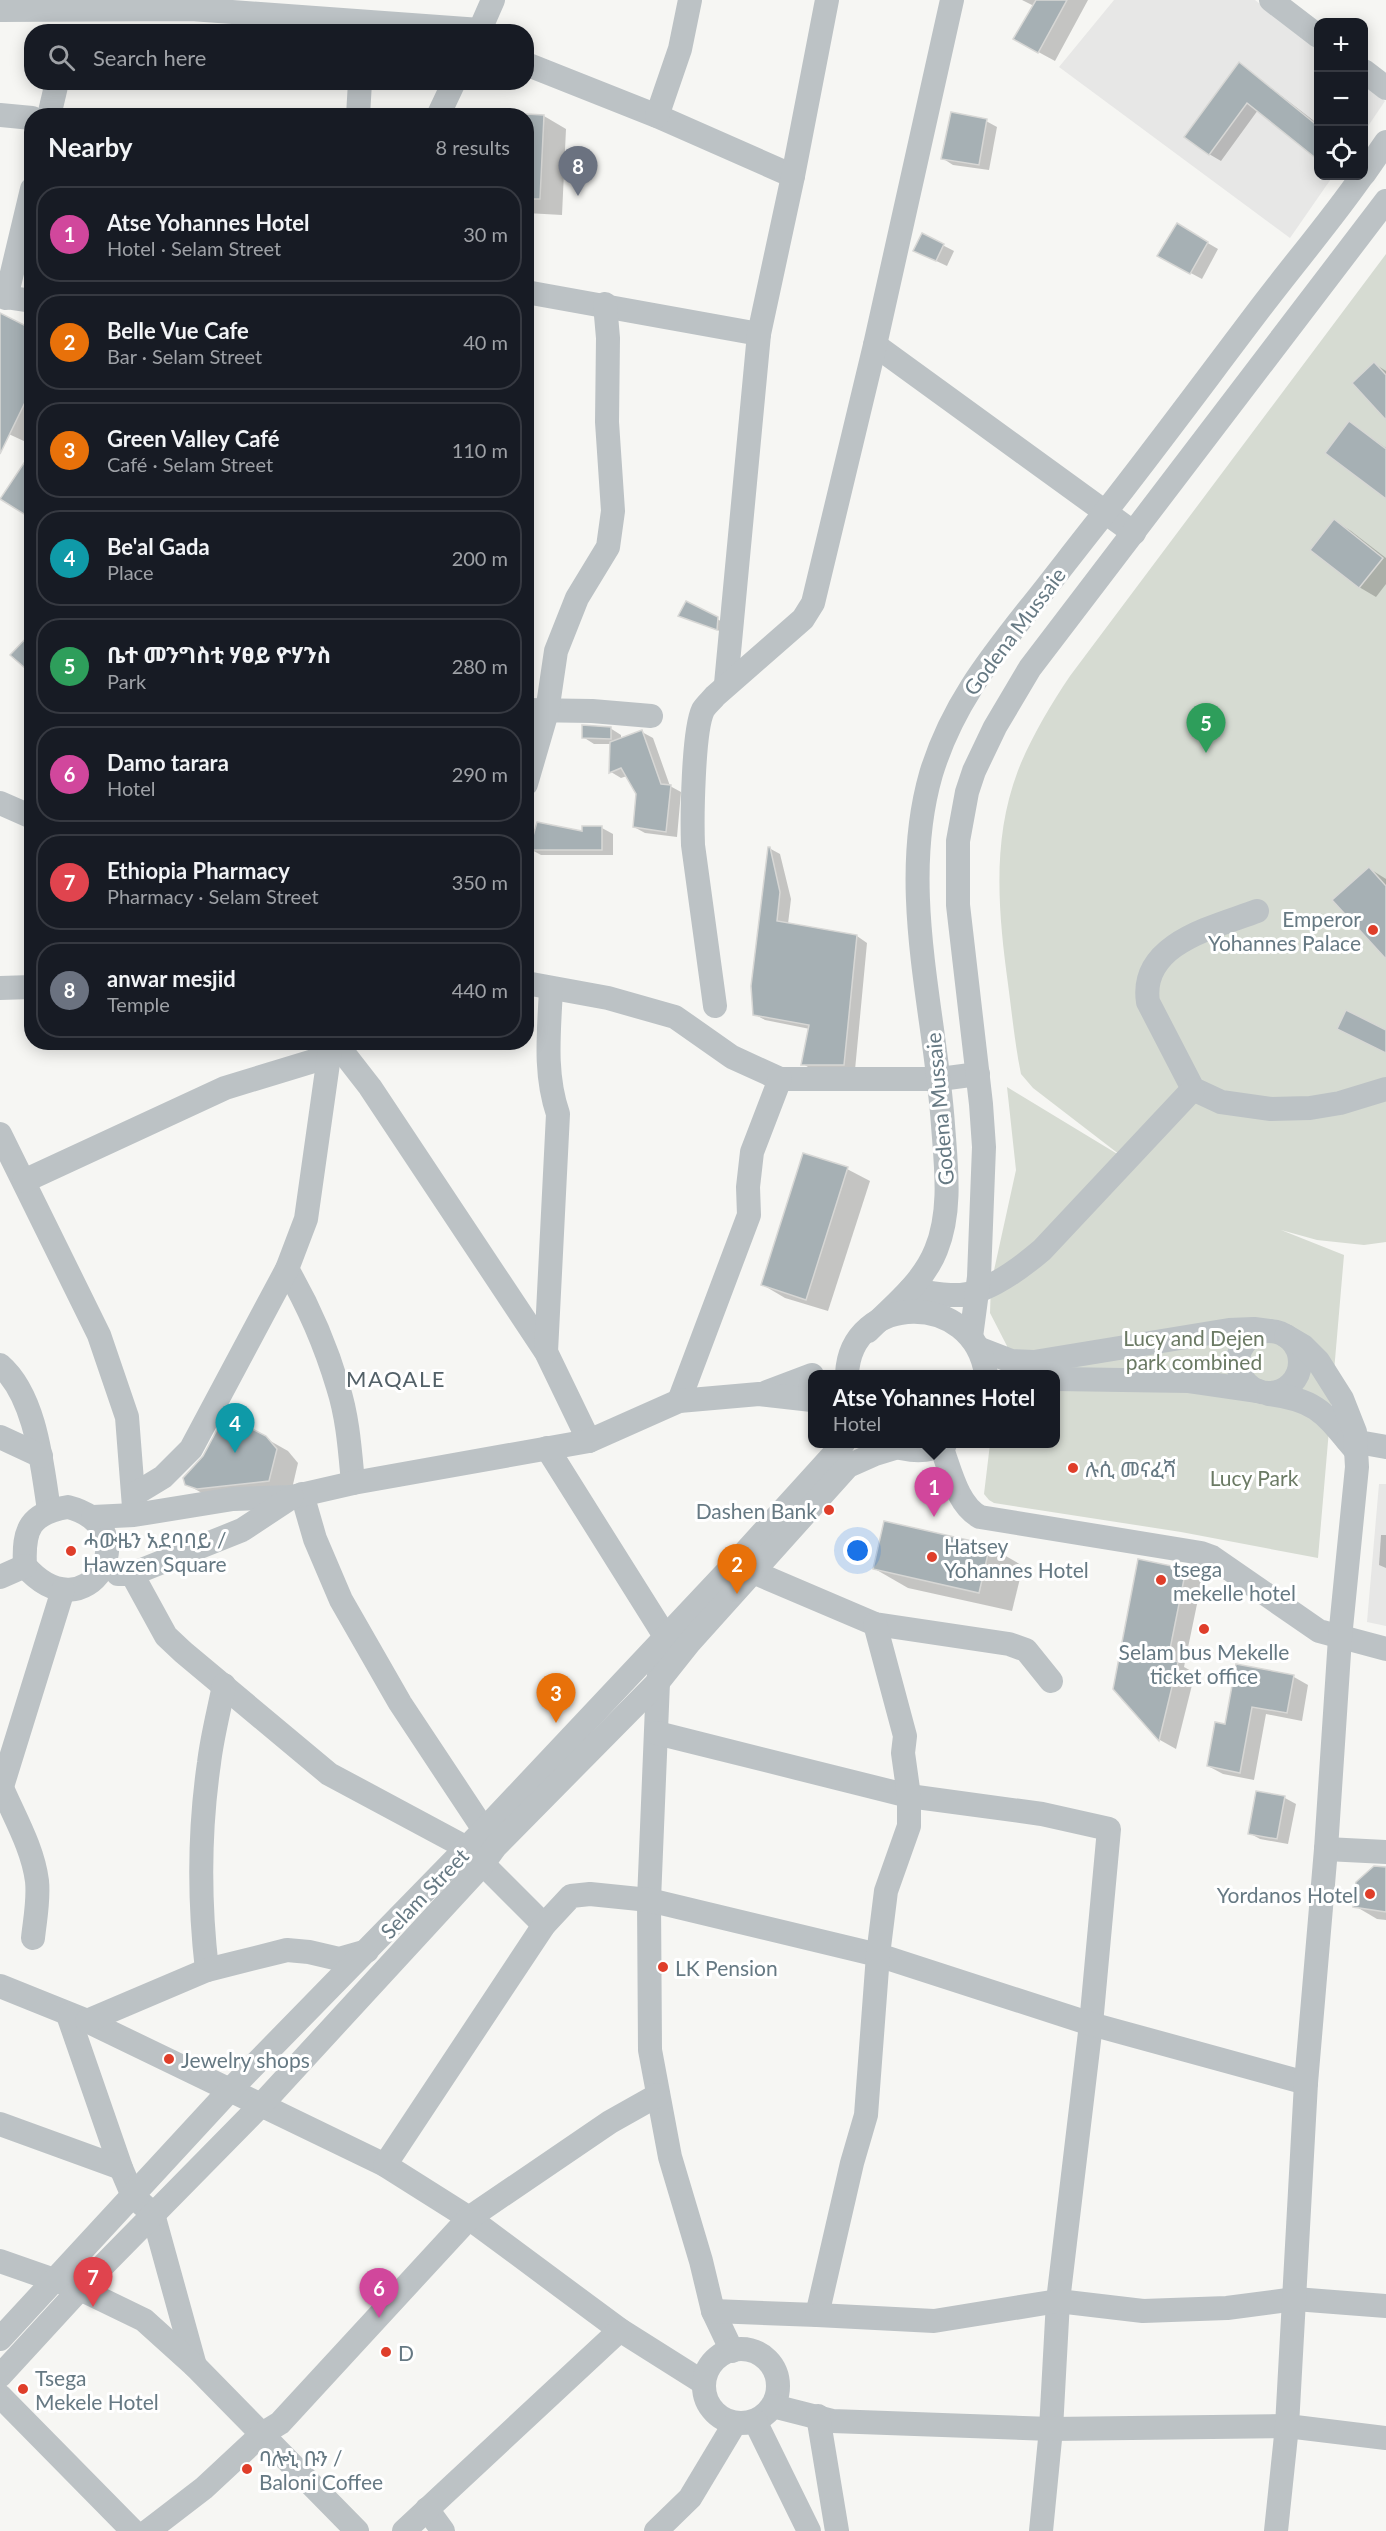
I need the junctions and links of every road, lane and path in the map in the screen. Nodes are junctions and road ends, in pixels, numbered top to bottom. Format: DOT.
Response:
graph roads {
  1 [pos="494,0"];
  2 [pos="690,0"];
  3 [pos="827,0"];
  4 [pos="952,0"];
  5 [pos="1272,0"];
  6 [pos="0,10"];
  7 [pos="75,14"];
  8 [pos="345,24"];
  9 [pos="483,24"];
  10 [pos="1314,33"];
  11 [pos="534,67"];
  12 [pos="1365,72"];
  13 [pos="1386,88"];
  14 [pos="55,90"];
  15 [pos="360,90"];
  16 [pos="450,90"];
  17 [pos="51,108"];
  18 [pos="358,108"];
  19 [pos="442,108"];
  20 [pos="0,115"];
  21 [pos="657,116"];
  22 [pos="24,117"];
  23 [pos="1386,142"];
  24 [pos="1368,168"];
  25 [pos="793,176"];
  26 [pos="1359,180"];
  27 [pos="1348,196"];
  28 [pos="1382,214"];
  29 [pos="24,219"];
  30 [pos="534,293"];
  31 [pos="3,297"];
  32 [pos="24,300"];
  33 [pos="605,304"];
  34 [pos="759,334"];
  35 [pos="875,345"];
  36 [pos="1105,512"];
  37 [pos="1134,533"];
  38 [pos="726,684"];
  39 [pos="537,711"];
  40 [pos="651,716"];
  41 [pos="534,731"];
  42 [pos="0,803"];
  43 [pos="24,814"];
  44 [pos="1257,911"];
  45 [pos="534,985"];
  46 [pos="24,987"];
  47 [pos="0,988"];
  48 [pos="551,989"];
  49 [pos="716,1006"];
  50 [pos="324,1050"];
  51 [pos="332,1050"];
  52 [pos="335,1050"];
  53 [pos="978,1074"];
  54 [pos="780,1079"];
  55 [pos="940,1079"];
  56 [pos="1193,1089"];
  57 [pos="1386,1089"];
  58 [pos="0,1134"];
  59 [pos="24,1181"];
  60 [pos="286,1269"];
  61 [pos="910,1290"];
  62 [pos="977,1290"];
  63 [pos="1277,1333"];
  64 [pos="863,1336"];
  65 [pos="975,1343"];
  66 [pos="546,1352"];
  67 [pos="0,1365"];
  68 [pos="819,1370"];
  69 [pos="848,1370"];
  70 [pos="985,1370"];
  71 [pos="808,1377"];
  72 [pos="1060,1379"];
  73 [pos="1263,1392"];
  74 [pos="759,1394"];
  75 [pos="808,1399"];
  76 [pos="679,1401"];
  77 [pos="0,1437"];
  78 [pos="589,1441"];
  79 [pos="1354,1445"];
  80 [pos="1386,1447"];
  81 [pos="546,1448"];
  82 [pos="839,1448"];
  83 [pos="887,1448"];
  84 [pos="944,1448"];
  85 [pos="41,1456"];
  86 [pos="353,1483"];
  87 [pos="297,1496"];
  88 [pos="134,1504"];
  89 [pos="49,1510"];
  90 [pos="93,1517"];
  91 [pos="25,1566"];
  92 [pos="745,1566"];
  93 [pos="99,1574"];
  94 [pos="132,1574"];
  95 [pos="0,1577"];
  96 [pos="63,1590"];
  97 [pos="875,1624"];
  98 [pos="665,1635"];
  99 [pos="1340,1638"];
  100 [pos="1386,1648"];
  101 [pos="1051,1681"];
  102 [pos="658,1682"];
  103 [pos="224,1685"];
  104 [pos="657,1733"];
  105 [pos="1,1791"];
  106 [pos="909,1796"];
  107 [pos="482,1847"];
  108 [pos="1326,1849"];
  109 [pos="1386,1852"];
  110 [pos="649,1900"];
  111 [pos="544,1925"];
  112 [pos="33,1938"];
  113 [pos="368,1951"];
  114 [pos="878,1955"];
  115 [pos="207,1971"];
  116 [pos="0,1986"];
  117 [pos="77,2018"];
  118 [pos="1091,2024"];
  119 [pos="1306,2083"];
  120 [pos="230,2090"];
  121 [pos="658,2095"];
  122 [pos="262,2104"];
  123 [pos="0,2124"];
  124 [pos="385,2165"];
  125 [pos="121,2168"];
  126 [pos="133,2196"];
  127 [pos="153,2214"];
  128 [pos="469,2218"];
  129 [pos="0,2261"];
  130 [pos="53,2281"];
  131 [pos="80,2289"];
  132 [pos="1295,2299"];
  133 [pos="1058,2301"];
  134 [pos="1386,2306"];
  135 [pos="713,2311"];
  136 [pos="817,2315"];
  137 [pos="620,2330"];
  138 [pos="0,2339"];
  139 [pos="732,2351"];
  140 [pos="195,2366"];
  141 [pos="0,2376"];
  142 [pos="704,2383"];
  143 [pos="0,2396"];
  144 [pos="754,2416"];
  145 [pos="818,2416"];
  146 [pos="1287,2426"];
  147 [pos="1051,2429"];
  148 [pos="262,2434"];
  149 [pos="1386,2438"];
  150 [pos="427,2510"];
  151 [pos="1269,2528"];
  152 [pos="133,2531"];
  153 [pos="148,2531"];
  154 [pos="357,2531"];
  155 [pos="404,2531"];
  156 [pos="443,2531"];
  157 [pos="656,2531"];
  158 [pos="809,2531"];
  159 [pos="837,2531"];
  160 [pos="1041,2531"];
  1 -- 9 [label="street"];
  2 -- 21 [label="street"];
  3 -- 25 [label="street"];
  4 -- 35 [label="street"];
  5 -- 10 [label="street"];
  6 -- 7 [label="street"];
  7 -- 8 [label="street"];
  11 -- 21 [label="street"];
  12 -- 13 [label="street"];
  14 -- 17 [label="street"];
  15 -- 18 [label="street"];
  16 -- 19 [label="street"];
  20 -- 22 [label="street"];
  21 -- 25 [label="street"];
  23 -- 24 [label="street, Godena Mussaie"];
  25 -- 34 [label="street"];
  26 -- 27 [label="street, Godena Mussaie"];
  27 -- 28 [label="street"];
  27 -- 36 [label="street, Godena Mussaie"];
  28 -- 37 [label="street, Godena Mussaie"];
  29 -- 31 [label="street"];
  30 -- 33 [label="street"];
  31 -- 32 [label="street"];
  33 -- 34 [label="street"];
  33 -- 39 [label="street"];
  34 -- 38 [label="street"];
  35 -- 36 [label="street"];
  35 -- 38 [label="street"];
  36 -- 37 [label="street"];
  36 -- 55 [label="street, Godena Mussaie"];
  37 -- 53 [label="street, Godena Mussaie"];
  38 -- 49 [label="street"];
  39 -- 40 [label="street"];
  39 -- 41 [label="street"];
  42 -- 43 [label="street"];
  44 -- 56 [label="street"];
  45 -- 48 [label="street"];
  46 -- 47 [label="street"];
  48 -- 54 [label="street"];
  48 -- 66 [label="street"];
  50 -- 59 [label="street"];
  51 -- 60 [label="street"];
  52 -- 66 [label="street"];
  53 -- 55 [label="street"];
  53 -- 62 [label="street, Godena Mussaie"];
  54 -- 55 [label="street"];
  54 -- 76 [label="street"];
  55 -- 61 [label="street, Godena Mussaie"];
  56 -- 57 [label="street"];
  56 -- 62 [label="street"];
  58 -- 59 [label="street"];
  59 -- 88 [label="street"];
  60 -- 86 [label="street"];
  60 -- 88 [label="street"];
  61 -- 62 [label="street"];
  61 -- 64 [label="street, Godena Mussaie"];
  62 -- 65 [label="street, Godena Mussaie"];
  63 -- 65 [label="street"];
  63 -- 73 [label="street"];
  63 -- 73 [label="street"];
  63 -- 79 [label="street"];
  64 -- 65 [label="street"];
  64 -- 68 [label="street"];
  64 -- 69 [label="street"];
  65 -- 70 [label="street"];
  66 -- 78 [label="street"];
  67 -- 85 [label="street"];
  71 -- 74 [label="street"];
  72 -- 73 [label="street"];
  73 -- 79 [label="street"];
  74 -- 75 [label="street"];
  74 -- 76 [label="street"];
  76 -- 78 [label="street"];
  77 -- 85 [label="street"];
  78 -- 81 [label="street"];
  79 -- 80 [label="street"];
  79 -- 99 [label="street"];
  81 -- 86 [label="street"];
  81 -- 98 [label="street"];
  82 -- 92 [label="street, Selam Street"];
  83 -- 92 [label="street"];
  84 -- 99 [label="street"];
  85 -- 89 [label="street"];
  86 -- 87 [label="street"];
  87 -- 88 [label="street"];
  87 -- 94 [label="street"];
  87 -- 107 [label="street"];
  88 -- 90 [label="street"];
  89 -- 90 [label="street"];
  89 -- 91 [label="street"];
  90 -- 93 [label="street"];
  91 -- 95 [label="street"];
  91 -- 96 [label="street"];
  92 -- 97 [label="street"];
  92 -- 98 [label="street, Selam Street"];
  92 -- 102 [label="street, Selam Street"];
  93 -- 94 [label="street"];
  93 -- 96 [label="street"];
  94 -- 103 [label="street"];
  96 -- 105 [label="street"];
  97 -- 101 [label="street"];
  97 -- 106 [label="street"];
  98 -- 102 [label="street"];
  98 -- 107 [label="street, Selam Street"];
  99 -- 100 [label="street"];
  99 -- 108 [label="street"];
  102 -- 104 [label="street"];
  102 -- 107 [label="street, Selam Street"];
  103 -- 107 [label="street"];
  103 -- 115 [label="street"];
  104 -- 106 [label="street"];
  104 -- 110 [label="street"];
  105 -- 112 [label="street"];
  106 -- 114 [label="street"];
  106 -- 118 [label="street"];
  107 -- 111 [label="street"];
  107 -- 113 [label="street, Selam Street"];
  107 -- 122 [label="street, Selam Street"];
  108 -- 109 [label="street"];
  108 -- 119 [label="street"];
  110 -- 111 [label="street"];
  110 -- 114 [label="street"];
  110 -- 121 [label="street"];
  111 -- 124 [label="street"];
  113 -- 115 [label="street"];
  113 -- 120 [label="street, Selam Street"];
  114 -- 118 [label="street"];
  114 -- 136 [label="street"];
  115 -- 117 [label="street"];
  116 -- 117 [label="street"];
  117 -- 120 [label="street"];
  117 -- 125 [label="street"];
  118 -- 119 [label="street"];
  118 -- 133 [label="street"];
  119 -- 132 [label="street"];
  120 -- 122 [label="street"];
  120 -- 126 [label="street, Selam Street"];
  121 -- 128 [label="street"];
  121 -- 135 [label="street"];
  122 -- 124 [label="street"];
  122 -- 127 [label="street, Selam Street"];
  123 -- 125 [label="street"];
  124 -- 128 [label="street"];
  125 -- 126 [label="street"];
  126 -- 127 [label="street"];
  126 -- 130 [label="street, Selam Street"];
  127 -- 131 [label="street, Selam Street"];
  127 -- 140 [label="street"];
  128 -- 137 [label="street"];
  128 -- 148 [label="street"];
  129 -- 130 [label="street"];
  130 -- 131 [label="street"];
  130 -- 138 [label="street, Selam Street"];
  131 -- 140 [label="street"];
  131 -- 141 [label="street, Selam Street"];
  132 -- 133 [label="street"];
  132 -- 134 [label="street"];
  132 -- 146 [label="street"];
  133 -- 136 [label="street"];
  133 -- 147 [label="street"];
  135 -- 136 [label="street"];
  135 -- 139 [label="street"];
  137 -- 142 [label="street"];
  137 -- 150 [label="street"];
  139 -- 142 [label="street"];
  139 -- 144 [label="street"];
  140 -- 148 [label="street"];
  142 -- 144 [label="street"];
  143 -- 152 [label="street"];
  144 -- 145 [label="street"];
  144 -- 157 [label="street"];
  144 -- 158 [label="street"];
  145 -- 147 [label="street"];
  145 -- 159 [label="street"];
  146 -- 147 [label="street"];
  146 -- 149 [label="street"];
  146 -- 151 [label="street"];
  147 -- 160 [label="street"];
  148 -- 153 [label="street"];
  148 -- 154 [label="street"];
  150 -- 155 [label="street"];
  150 -- 156 [label="street"];
}
